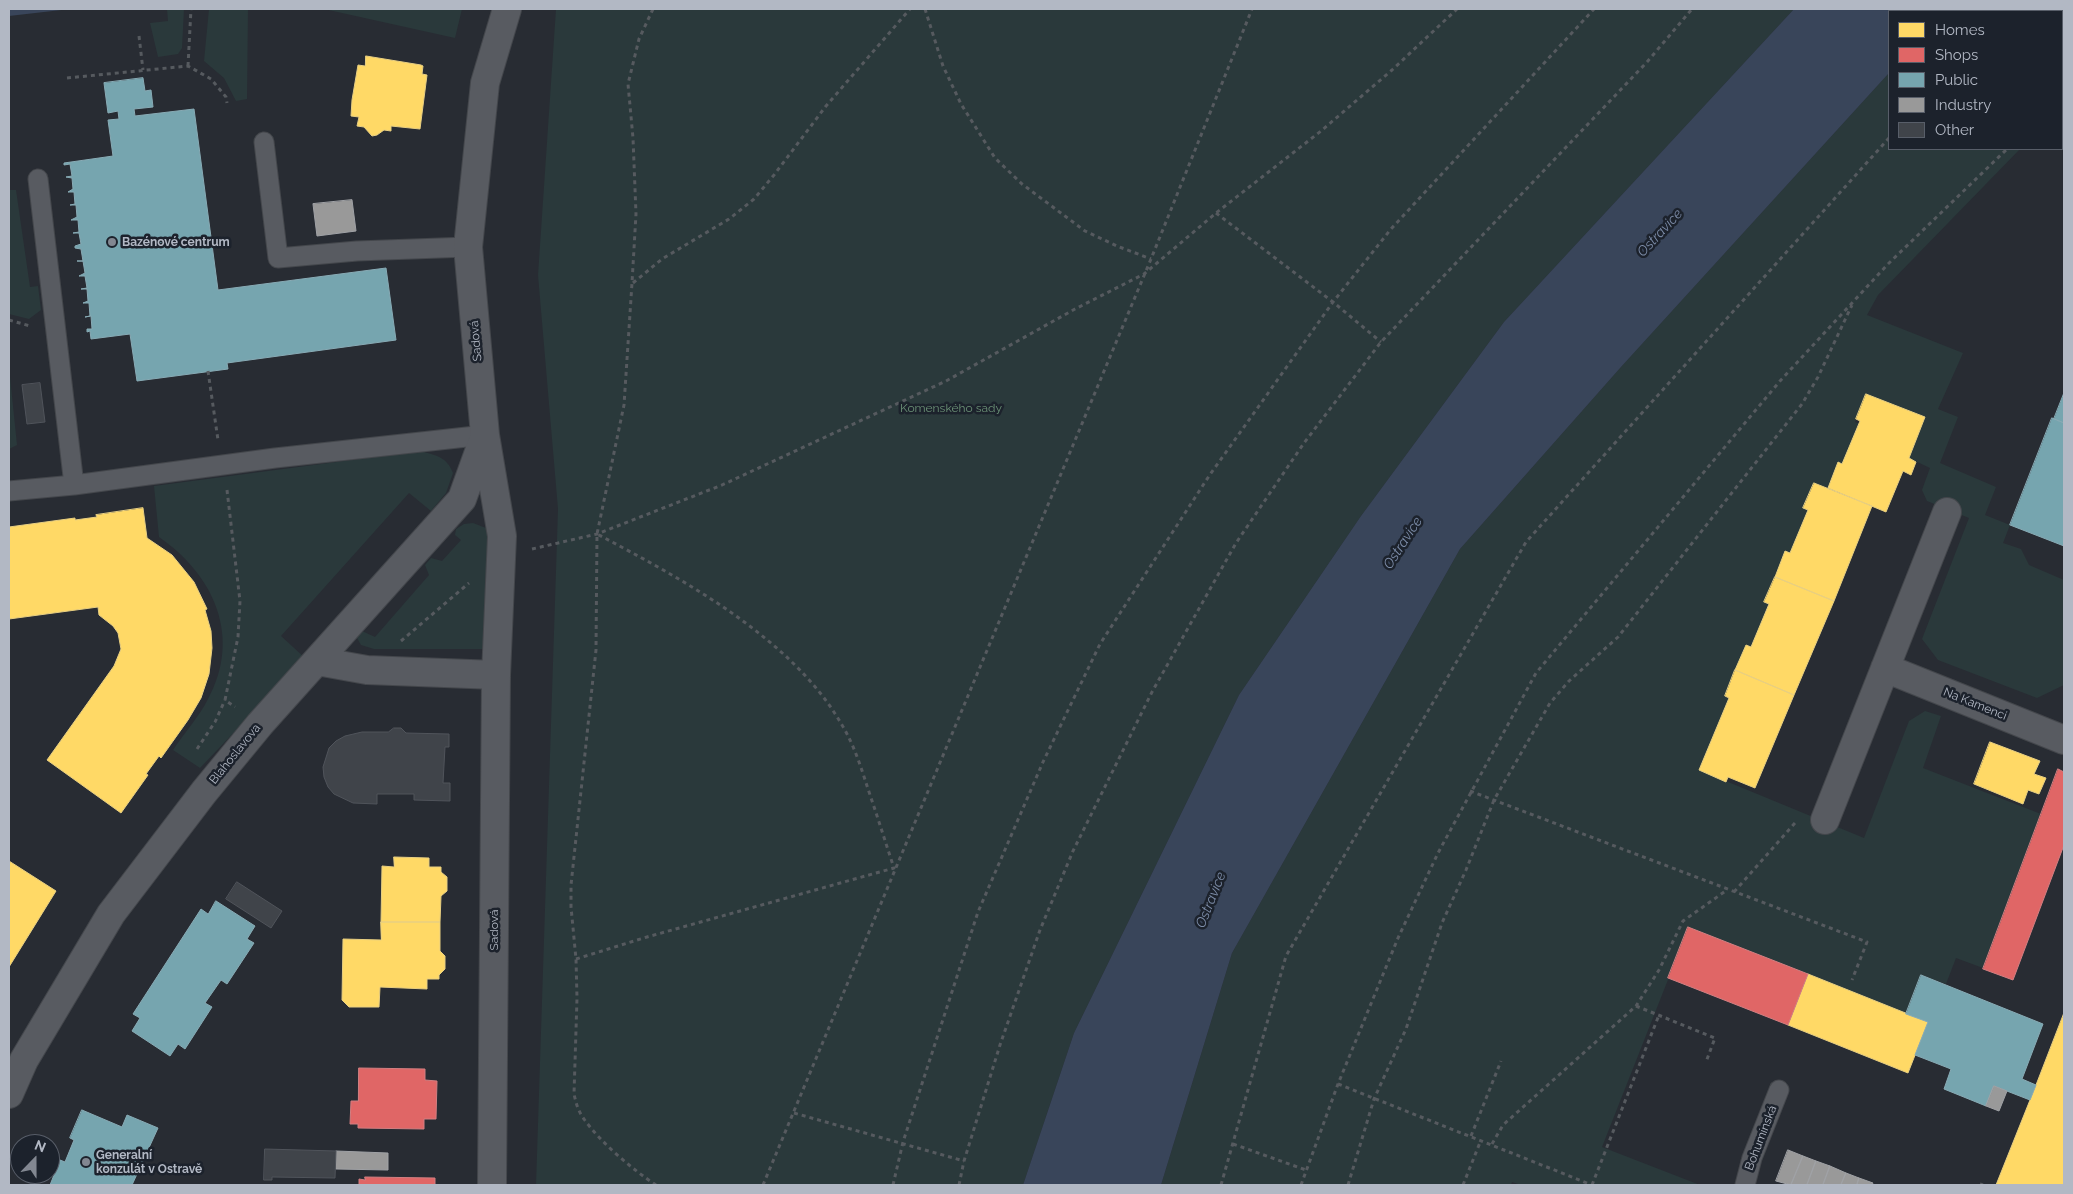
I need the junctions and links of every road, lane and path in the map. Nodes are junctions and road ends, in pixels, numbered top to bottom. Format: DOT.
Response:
graph roads {
  1 [pos="191,9"];
  2 [pos="507,9"];
  3 [pos="653,9"];
  4 [pos="910,9"];
  5 [pos="926,9"];
  6 [pos="1252,9"];
  7 [pos="1457,9"];
  8 [pos="1594,9"];
  9 [pos="1692,9"];
  10 [pos="139,36"];
  11 [pos="188,66"];
  12 [pos="143,70"];
  13 [pos="67,78"];
  14 [pos="227,103"];
  15 [pos="1888,139"];
  16 [pos="264,142"];
  17 [pos="2006,150"];
  18 [pos="38,179"];
  19 [pos="1216,213"];
  20 [pos="468,247"];
  21 [pos="1151,259"];
  22 [pos="1144,274"];
  23 [pos="632,283"];
  24 [pos="1333,302"];
  25 [pos="1853,302"];
  26 [pos="1381,342"];
  27 [pos="208,371"];
  28 [pos="485,435"];
  29 [pos="222,465"];
  30 [pos="74,485"];
  31 [pos="9,491"];
  32 [pos="1947,512"];
  33 [pos="597,534"];
  34 [pos="317,661"];
  35 [pos="1885,668"];
  36 [pos="496,675"];
  37 [pos="260,724"];
  38 [pos="2064,740"];
  39 [pos="1470,791"];
  40 [pos="1494,800"];
  41 [pos="1825,820"];
  42 [pos="894,868"];
  43 [pos="1728,889"];
  44 [pos="1734,892"];
  45 [pos="576,959"];
  46 [pos="1852,980"];
  47 [pos="1636,1006"];
  48 [pos="1659,1015"];
  49 [pos="1501,1061"];
  50 [pos="1706,1062"];
  51 [pos="1338,1084"];
  52 [pos="1779,1090"];
  53 [pos="9,1094"];
  54 [pos="1374,1099"];
  55 [pos="794,1113"];
  56 [pos="1471,1136"];
  57 [pos="1481,1140"];
  58 [pos="903,1142"];
  59 [pos="1232,1144"];
  60 [pos="1492,1144"];
  61 [pos="964,1161"];
  62 [pos="1306,1170"];
  63 [pos="492,1185"];
  64 [pos="656,1185"];
  65 [pos="763,1185"];
  66 [pos="893,1185"];
  67 [pos="959,1185"];
  68 [pos="1221,1185"];
  69 [pos="1301,1185"];
  70 [pos="1348,1185"];
  71 [pos="1463,1185"];
  72 [pos="1592,1185"];
  73 [pos="1745,1185"];
  1 -- 11 [label="path"];
  2 -- 20 [label="street, Sadová"];
  3 -- 23 [label="path"];
  4 -- 23 [label="path"];
  5 -- 21 [label="path"];
  6 -- 21 [label="path"];
  7 -- 19 [label="path"];
  8 -- 24 [label="path"];
  9 -- 26 [label="path"];
  10 -- 12 [label="path"];
  11 -- 12 [label="path"];
  11 -- 14 [label="path"];
  12 -- 13 [label="path"];
  15 -- 59 [label="path"];
  16 -- 20 [label="lane"];
  17 -- 25 [label="path"];
  18 -- 30 [label="lane"];
  19 -- 22 [label="path"];
  19 -- 24 [label="path"];
  20 -- 28 [label="street, Sadová"];
  21 -- 22 [label="path"];
  22 -- 33 [label="path"];
  22 -- 42 [label="path"];
  23 -- 33 [label="path"];
  24 -- 26 [label="path"];
  24 -- 58 [label="path"];
  25 -- 39 [label="path"];
  25 -- 40 [label="path"];
  26 -- 61 [label="path"];
  27 -- 29 [label="path"];
  28 -- 29 [label="lane"];
  28 -- 34 [label="street, Blahoslavova"];
  28 -- 36 [label="street, Sadová"];
  29 -- 30 [label="lane"];
  29 -- 37 [label="path"];
  30 -- 31 [label="lane"];
  32 -- 35 [label="street"];
  33 -- 42 [label="path"];
  33 -- 45 [label="path"];
  34 -- 36 [label="street"];
  34 -- 37 [label="street, Blahoslavova"];
  35 -- 38 [label="street, Na Kamenci"];
  35 -- 41 [label="street"];
  36 -- 63 [label="street, Sadová"];
  37 -- 53 [label="street, Blahoslavova"];
  39 -- 40 [label="path"];
  39 -- 51 [label="path"];
  40 -- 43 [label="path"];
  40 -- 54 [label="path"];
  41 -- 44 [label="path"];
  42 -- 45 [label="path"];
  42 -- 55 [label="path"];
  43 -- 44 [label="path"];
  43 -- 47 [label="path"];
  44 -- 46 [label="path"];
  45 -- 64 [label="path"];
  47 -- 48 [label="path"];
  47 -- 60 [label="path"];
  48 -- 50 [label="path"];
  48 -- 72 [label="path"];
  49 -- 56 [label="path"];
  51 -- 54 [label="path"];
  51 -- 62 [label="path"];
  52 -- 73 [label="lane, Bohumínská"];
  54 -- 56 [label="path"];
  54 -- 70 [label="path"];
  55 -- 58 [label="path"];
  55 -- 65 [label="path"];
  56 -- 57 [label="path"];
  57 -- 60 [label="path"];
  57 -- 71 [label="path"];
  58 -- 61 [label="path"];
  58 -- 66 [label="path"];
  59 -- 62 [label="path"];
  59 -- 68 [label="path"];
  60 -- 72 [label="path"];
  61 -- 67 [label="path"];
  62 -- 69 [label="path"];
}
